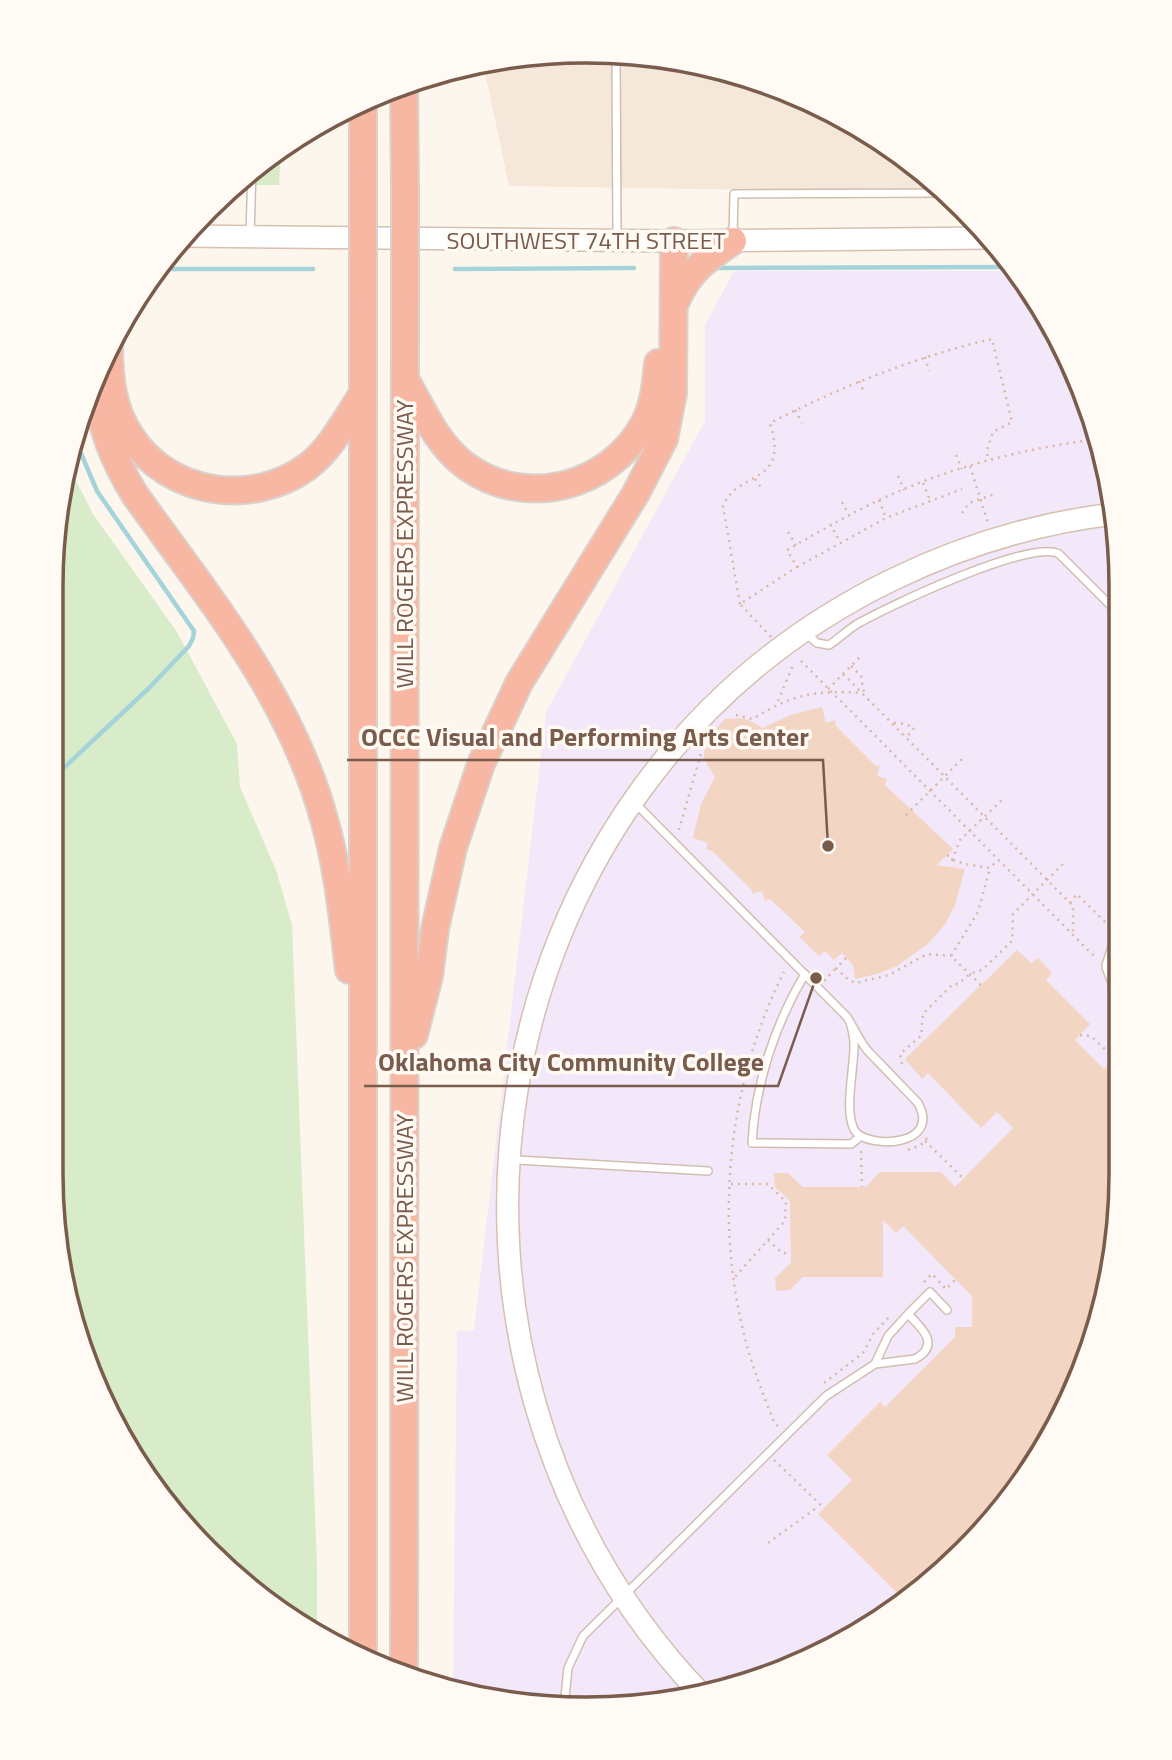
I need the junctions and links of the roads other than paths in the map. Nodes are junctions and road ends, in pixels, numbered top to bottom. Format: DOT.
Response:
graph roads {
  1 [pos="616,64"];
  2 [pos="404,96"];
  3 [pos="363,113"];
  4 [pos="252,184"];
  5 [pos="931,193"];
  6 [pos="197,236"];
  7 [pos="250,237"];
  8 [pos="977,239"];
  9 [pos="617,241"];
  10 [pos="666,241"];
  11 [pos="733,241"];
  12 [pos="673,308"];
  13 [pos="111,368"];
  14 [pos="404,377"];
  15 [pos="362,395"];
  16 [pos="98,400"];
  17 [pos="1105,515"];
  18 [pos="1109,604"];
  19 [pos="804,631"];
  20 [pos="633,801"];
  21 [pos="805,974"];
  22 [pos="850,1022"];
  23 [pos="404,1074"];
  24 [pos="364,1086"];
  25 [pos="861,1136"];
  26 [pos="509,1159"];
  27 [pos="708,1171"];
  28 [pos="947,1310"];
  29 [pos="908,1314"];
  30 [pos="875,1364"];
  31 [pos="624,1597"];
  32 [pos="363,1647"];
  33 [pos="404,1664"];
  34 [pos="694,1686"];
  35 [pos="565,1696"];
  1 -- 9 [label="lane"];
  2 -- 14 [label="highway, WILL ROGERS EXPRESSWAY, bridge"];
  3 -- 15 [label="highway, WILL ROGERS EXPRESSWAY, bridge"];
  4 -- 7 [label="lane"];
  5 -- 11 [label="lane"];
  6 -- 7 [label="street, SOUTHWEST 74TH STREET"];
  7 -- 9 [label="street, SOUTHWEST 74TH STREET"];
  8 -- 11 [label="street, SOUTHWEST 74TH STREET"];
  9 -- 10 [label="street, SOUTHWEST 74TH STREET"];
  10 -- 11 [label="street, SOUTHWEST 74TH STREET"];
  10 -- 12 [label="highway"];
  10 -- 14 [label="highway"];
  11 -- 12 [label="highway"];
  12 -- 23 [label="highway"];
  13 -- 15 [label="highway"];
  14 -- 23 [label="highway, WILL ROGERS EXPRESSWAY"];
  15 -- 24 [label="highway, WILL ROGERS EXPRESSWAY"];
  16 -- 24 [label="highway"];
  17 -- 19 [label="street"];
  18 -- 19 [label="lane"];
  19 -- 20 [label="street"];
  20 -- 21 [label="lane"];
  20 -- 26 [label="street"];
  21 -- 22 [label="lane"];
  21 -- 25 [label="lane"];
  22 -- 25 [label="lane"];
  22 -- 25 [label="lane"];
  23 -- 33 [label="highway, WILL ROGERS EXPRESSWAY"];
  24 -- 32 [label="highway, WILL ROGERS EXPRESSWAY"];
  26 -- 27 [label="lane"];
  26 -- 31 [label="street"];
  28 -- 29 [label="lane"];
  29 -- 30 [label="lane"];
  29 -- 30 [label="lane"];
  30 -- 31 [label="lane"];
  31 -- 34 [label="street"];
  31 -- 35 [label="lane"];
}
